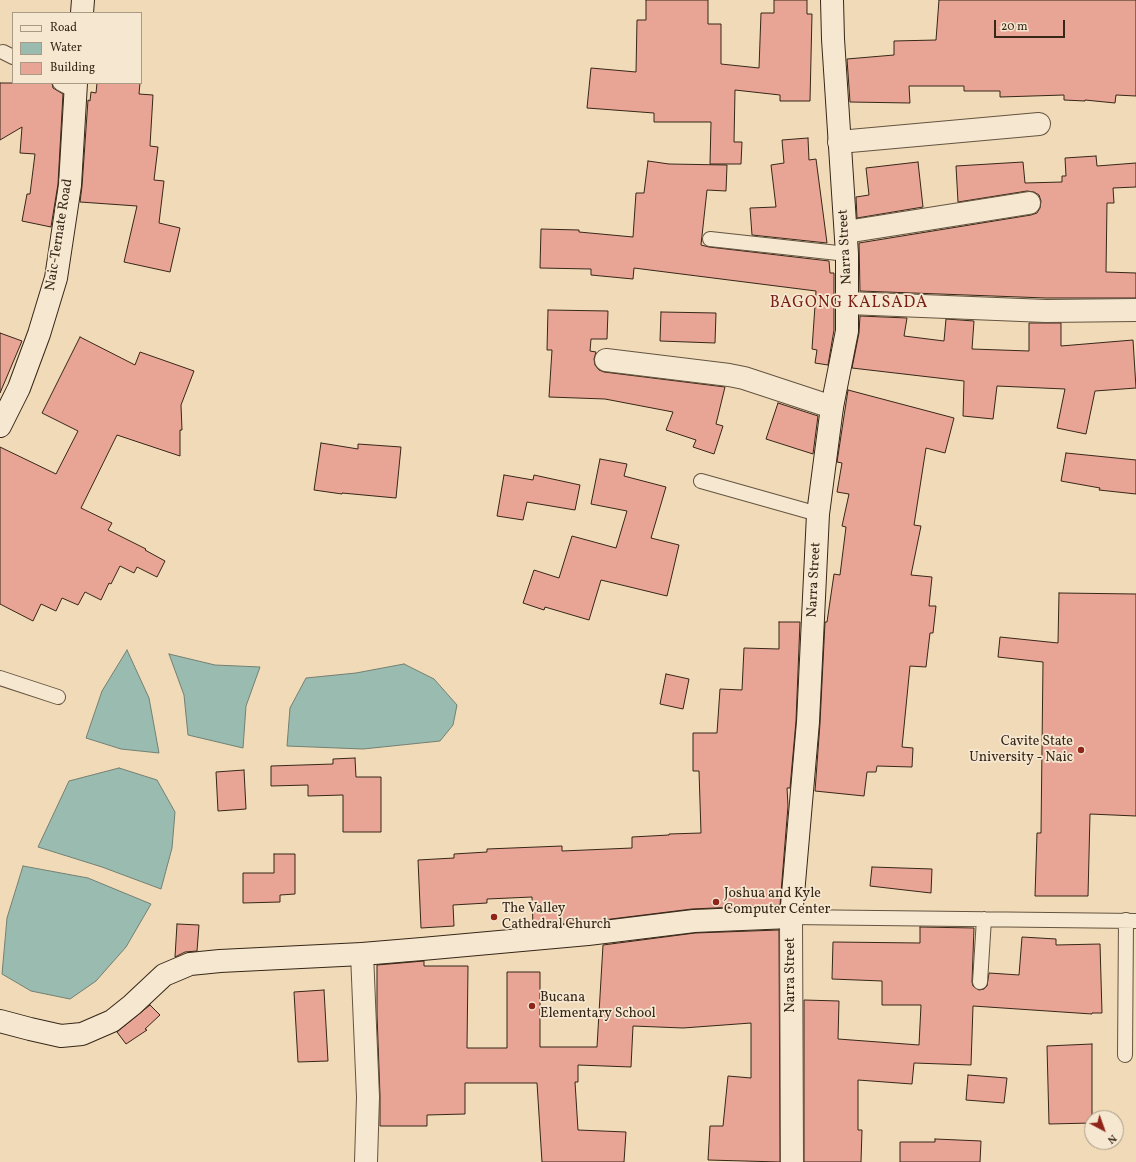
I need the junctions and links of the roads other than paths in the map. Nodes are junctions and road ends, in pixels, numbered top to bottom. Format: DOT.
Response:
graph roads {
  1 [pos="83,0"];
  2 [pos="832,0"];
  3 [pos="82,12"];
  4 [pos="70,86"];
  5 [pos="1039,124"];
  6 [pos="840,142"];
  7 [pos="1029,203"];
  8 [pos="846,232"];
  9 [pos="710,239"];
  10 [pos="847,254"];
  11 [pos="848,303"];
  12 [pos="1136,310"];
  13 [pos="606,360"];
  14 [pos="832,407"];
  15 [pos="0,426"];
  16 [pos="701,481"];
  17 [pos="818,514"];
  18 [pos="0,678"];
  19 [pos="58,697"];
  20 [pos="791,917"];
  21 [pos="984,919"];
  22 [pos="1131,921"];
  23 [pos="362,954"];
  24 [pos="980,982"];
  25 [pos="0,1021"];
  26 [pos="1125,1055"];
  27 [pos="366,1162"];
  28 [pos="792,1162"];
  1 -- 3 [label="street"];
  2 -- 6 [label="street, Narra Street"];
  4 -- 15 [label="street, Naic-Ternate Road"];
  5 -- 6 [label="street"];
  6 -- 8 [label="street, Narra Street"];
  7 -- 8 [label="street"];
  8 -- 10 [label="street, Narra Street"];
  9 -- 10 [label="lane"];
  10 -- 11 [label="street, Narra Street"];
  11 -- 12 [label="street"];
  11 -- 14 [label="street, Narra Street"];
  13 -- 14 [label="street"];
  14 -- 17 [label="street, Narra Street"];
  16 -- 17 [label="lane"];
  17 -- 20 [label="street, Narra Street"];
  18 -- 19 [label="lane"];
  20 -- 21 [label="lane"];
  20 -- 23 [label="street"];
  20 -- 28 [label="street, Narra Street"];
  21 -- 22 [label="lane"];
  21 -- 24 [label="lane"];
  22 -- 26 [label="lane"];
  23 -- 25 [label="street"];
  23 -- 27 [label="street"];
}
